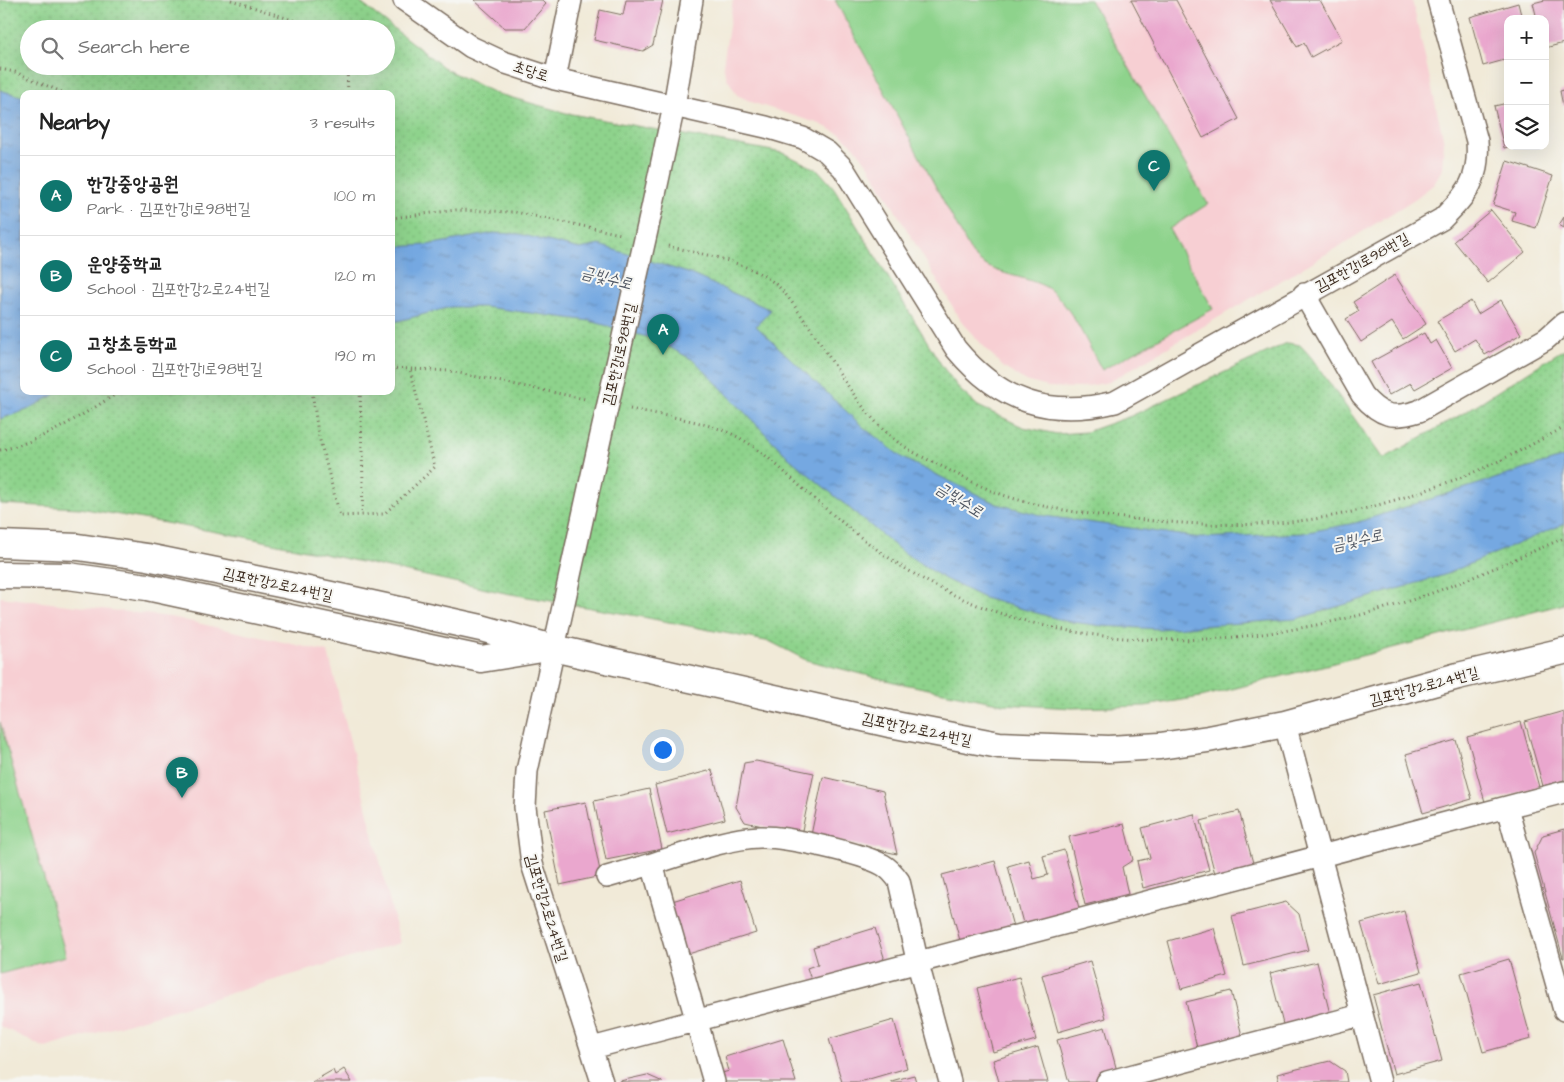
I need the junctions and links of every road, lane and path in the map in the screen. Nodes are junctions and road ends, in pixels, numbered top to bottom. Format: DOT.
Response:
graph roads {
  1 [pos="231,0"];
  2 [pos="404,0"];
  3 [pos="571,0"];
  4 [pos="692,0"];
  5 [pos="1438,0"];
  6 [pos="292,20"];
  7 [pos="0,69"];
  8 [pos="20,74"];
  9 [pos="22,75"];
  10 [pos="347,75"];
  11 [pos="555,79"];
  12 [pos="57,90"];
  13 [pos="348,90"];
  14 [pos="674,106"];
  15 [pos="1304,294"];
  16 [pos="1564,323"];
  17 [pos="395,368"];
  18 [pos="410,369"];
  19 [pos="114,395"];
  20 [pos="313,395"];
  21 [pos="360,395"];
  22 [pos="594,401"];
  23 [pos="623,407"];
  24 [pos="0,450"];
  25 [pos="362,515"];
  26 [pos="1564,538"];
  27 [pos="0,544"];
  28 [pos="0,574"];
  29 [pos="553,648"];
  30 [pos="1564,652"];
  31 [pos="1285,724"];
  32 [pos="1564,792"];
  33 [pos="1507,808"];
  34 [pos="1320,858"];
  35 [pos="652,864"];
  36 [pos="607,877"];
  37 [pos="918,964"];
  38 [pos="1564,1010"];
  39 [pos="1361,1015"];
  40 [pos="698,1021"];
  41 [pos="592,1048"];
  42 [pos="602,1082"];
  43 [pos="714,1082"];
  44 [pos="950,1082"];
  45 [pos="1107,1082"];
  46 [pos="1380,1082"];
  1 -- 6 [label="path"];
  2 -- 11 [label="street, 초당로"];
  3 -- 11 [label="street"];
  4 -- 14 [label="street, 김포한강1로98번길"];
  5 -- 15 [label="street, 김포한강1로98번길"];
  7 -- 8 [label="path"];
  9 -- 12 [label="path"];
  10 -- 13 [label="path"];
  11 -- 14 [label="street, 초당로"];
  14 -- 15 [label="street, 초당로"];
  14 -- 29 [label="street, 김포한강1로98번길, bridge"];
  15 -- 16 [label="street, 김포한강1로98번길"];
  17 -- 18 [label="path"];
  18 -- 22 [label="path"];
  18 -- 25 [label="path"];
  19 -- 24 [label="path"];
  20 -- 25 [label="path"];
  21 -- 25 [label="path"];
  23 -- 26 [label="path"];
  27 -- 29 [label="street, 김포한강2로24번길"];
  28 -- 29 [label="street, 김포한강2로24번길"];
  29 -- 31 [label="street, 김포한강2로24번길"];
  29 -- 41 [label="street, 김포한강2로24번길"];
  30 -- 31 [label="street, 김포한강2로24번길"];
  31 -- 34 [label="street"];
  32 -- 33 [label="street"];
  33 -- 34 [label="street"];
  33 -- 38 [label="street"];
  34 -- 37 [label="street"];
  34 -- 39 [label="street"];
  35 -- 36 [label="street"];
  35 -- 37 [label="street"];
  35 -- 40 [label="street"];
  37 -- 40 [label="street"];
  37 -- 44 [label="street"];
  39 -- 45 [label="street"];
  39 -- 46 [label="street"];
  40 -- 41 [label="street"];
  40 -- 43 [label="street"];
  41 -- 42 [label="street, 김포한강2로24번길"];
}
